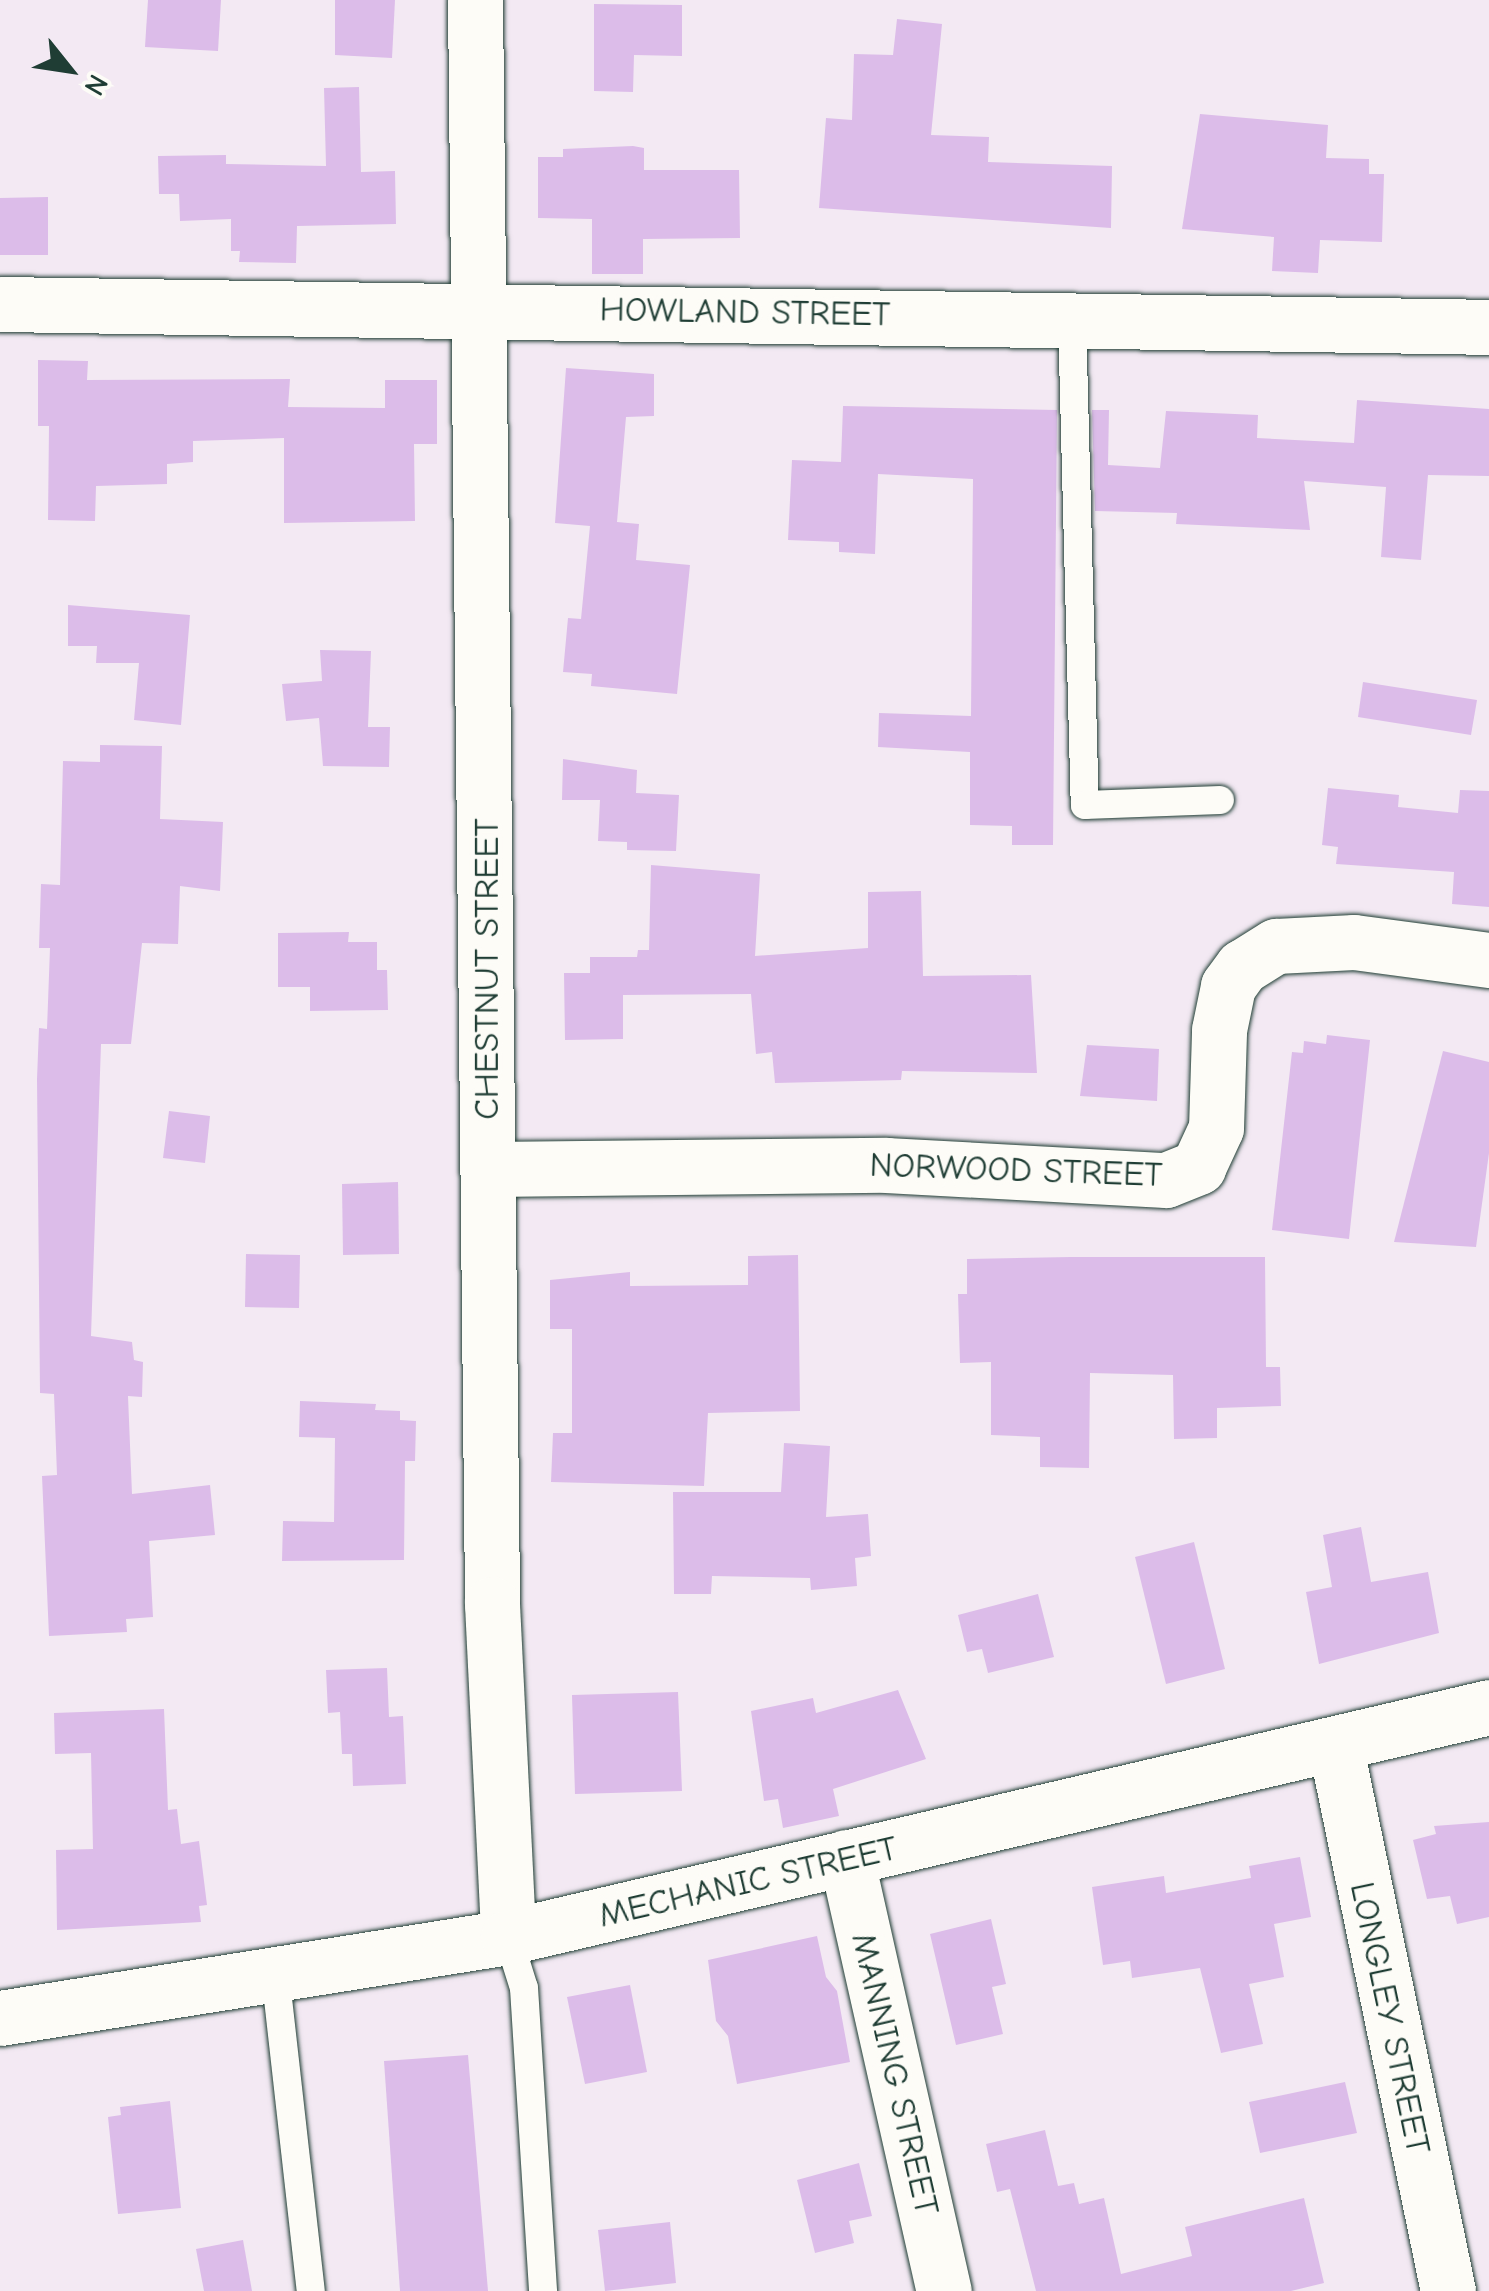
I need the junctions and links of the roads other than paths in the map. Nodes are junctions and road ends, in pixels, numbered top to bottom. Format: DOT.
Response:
graph roads {
  1 [pos="475,0"];
  2 [pos="0,304"];
  3 [pos="481,310"];
  4 [pos="1072,318"];
  5 [pos="1489,326"];
  6 [pos="1220,800"];
  7 [pos="1489,960"];
  8 [pos="488,1169"];
  9 [pos="1489,1707"];
  10 [pos="1335,1744"];
  11 [pos="846,1858"];
  12 [pos="508,1937"];
  13 [pos="276,1972"];
  14 [pos="0,2018"];
  15 [pos="311,2291"];
  16 [pos="543,2291"];
  17 [pos="944,2291"];
  18 [pos="1448,2291"];
  1 -- 3 [label="street, CHESTNUT STREET"];
  2 -- 3 [label="street, HOWLAND STREET"];
  3 -- 4 [label="street, HOWLAND STREET"];
  3 -- 8 [label="street, CHESTNUT STREET"];
  4 -- 5 [label="street, HOWLAND STREET"];
  4 -- 6 [label="lane"];
  7 -- 8 [label="street, NORWOOD STREET"];
  8 -- 12 [label="street, CHESTNUT STREET"];
  9 -- 10 [label="street, MECHANIC STREET"];
  10 -- 11 [label="street, MECHANIC STREET"];
  10 -- 18 [label="street, LONGLEY STREET"];
  11 -- 12 [label="street, MECHANIC STREET"];
  11 -- 17 [label="street, MANNING STREET"];
  12 -- 13 [label="street, MECHANIC STREET"];
  12 -- 16 [label="lane"];
  13 -- 14 [label="street, MECHANIC STREET"];
  13 -- 15 [label="lane"];
}
